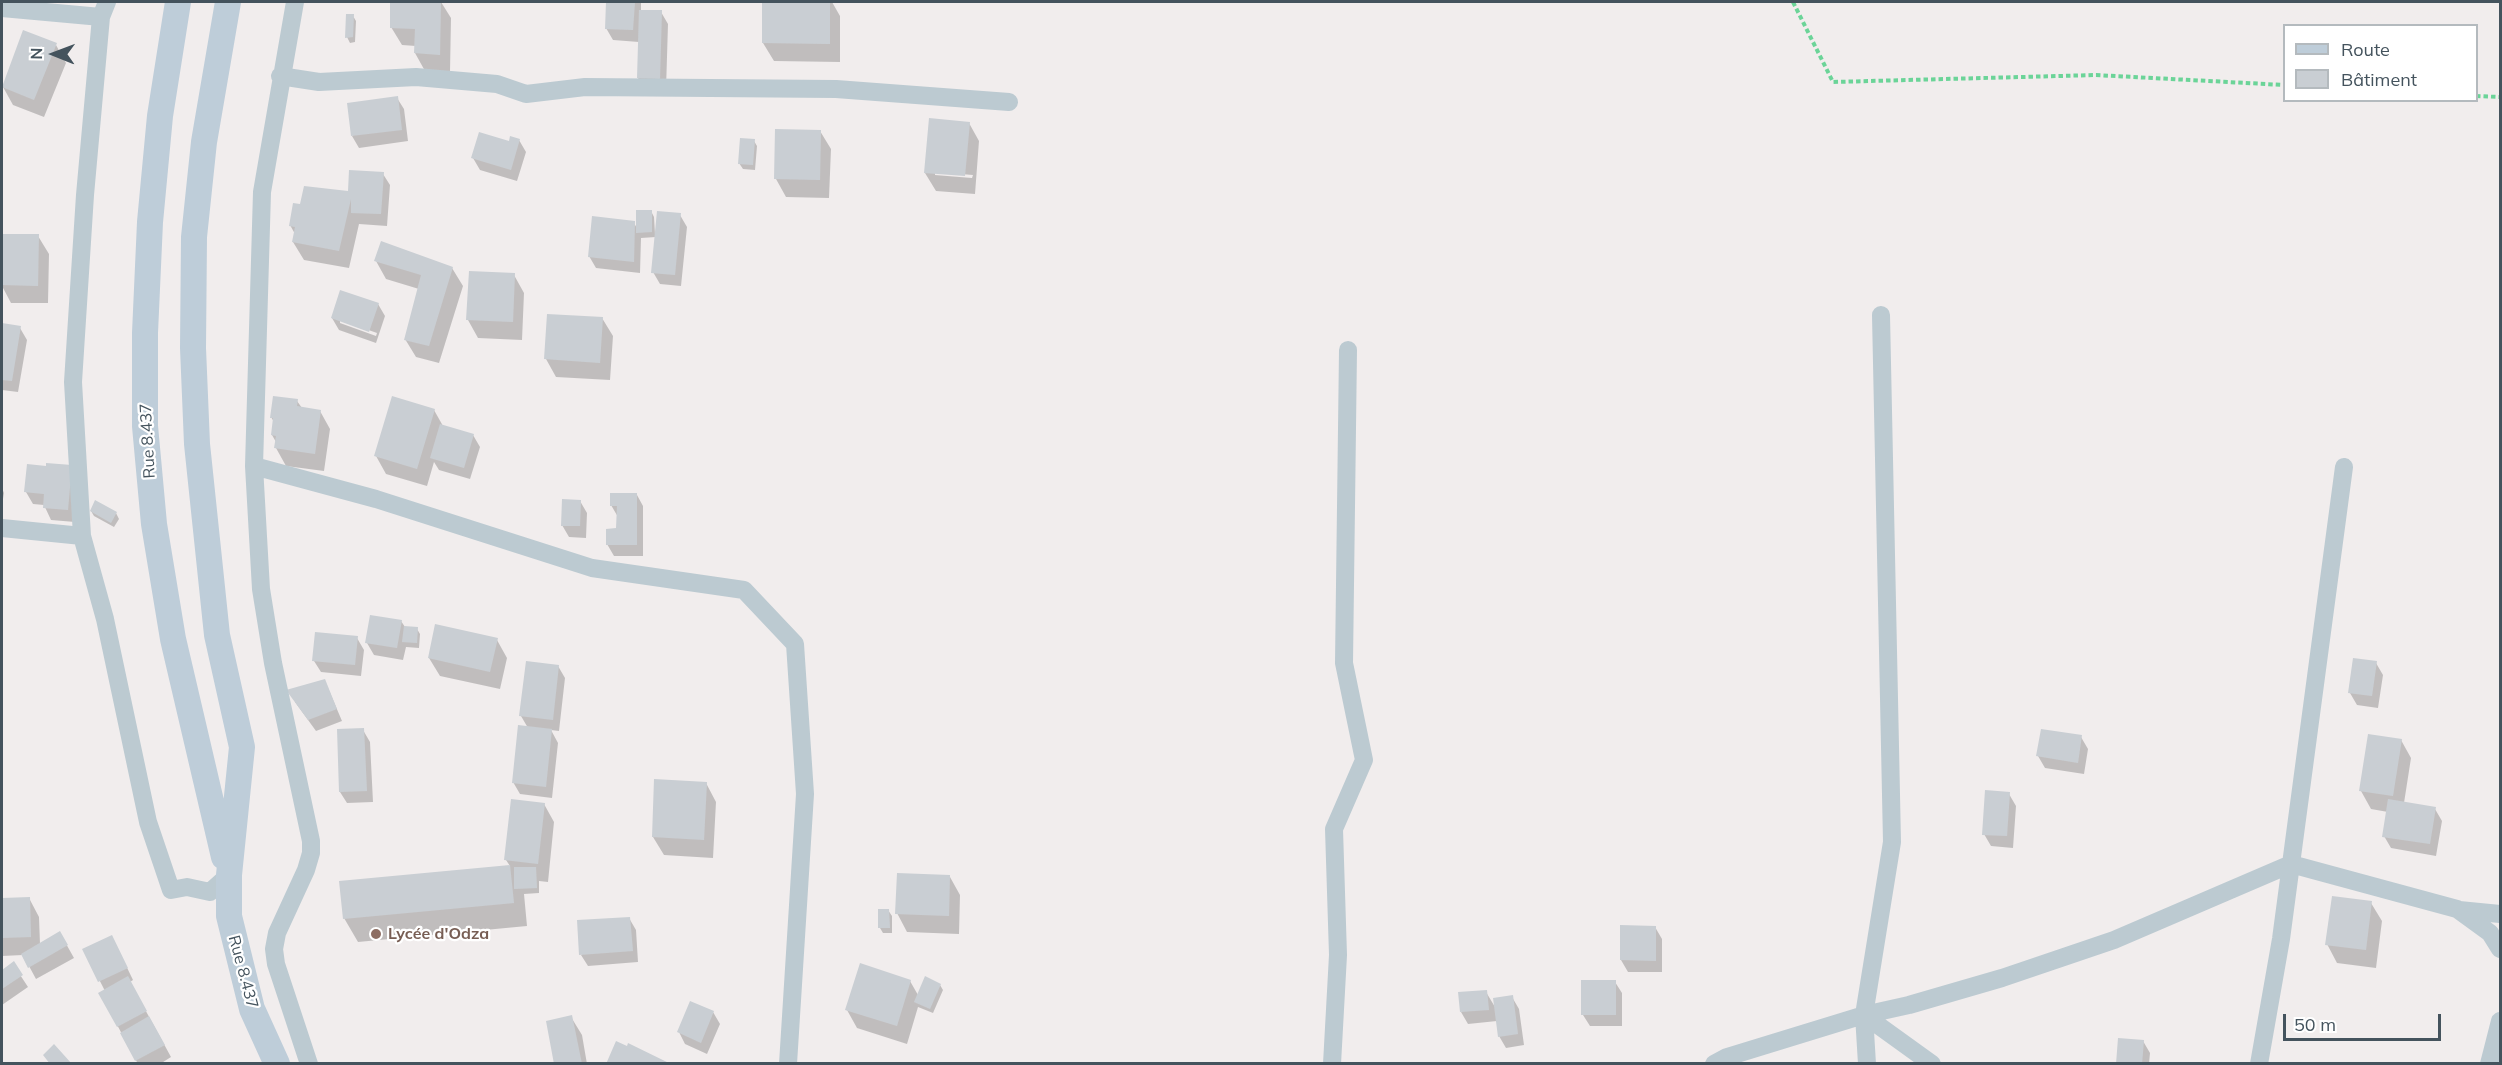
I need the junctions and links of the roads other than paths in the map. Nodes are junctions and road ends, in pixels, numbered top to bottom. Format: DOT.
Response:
graph roads {
  1 [pos="178,2"];
  2 [pos="228,2"];
  3 [pos="295,2"];
  4 [pos="2,8"];
  5 [pos="104,9"];
  6 [pos="280,76"];
  7 [pos="1009,102"];
  8 [pos="1881,315"];
  9 [pos="1348,350"];
  10 [pos="254,466"];
  11 [pos="2344,467"];
  12 [pos="2,528"];
  13 [pos="82,536"];
  14 [pos="2291,864"];
  15 [pos="229,875"];
  16 [pos="2457,909"];
  17 [pos="2500,914"];
  18 [pos="2500,949"];
  19 [pos="1864,1015"];
  20 [pos="2500,1021"];
  21 [pos="277,1064"];
  22 [pos="309,1064"];
  23 [pos="788,1064"];
  24 [pos="1332,1064"];
  25 [pos="1714,1064"];
  26 [pos="1867,1064"];
  27 [pos="1932,1064"];
  28 [pos="2259,1064"];
  29 [pos="2489,1064"];
  1 -- 15 [label="main road, Rue 8.437"];
  2 -- 15 [label="main road, Rue 8.437"];
  3 -- 6 [label="street"];
  4 -- 5 [label="street"];
  5 -- 13 [label="street"];
  6 -- 7 [label="street"];
  6 -- 10 [label="street"];
  8 -- 19 [label="street"];
  9 -- 24 [label="street"];
  10 -- 22 [label="street"];
  10 -- 23 [label="street"];
  11 -- 14 [label="street"];
  12 -- 13 [label="street"];
  13 -- 15 [label="street"];
  14 -- 16 [label="street"];
  14 -- 19 [label="street"];
  14 -- 28 [label="street"];
  15 -- 21 [label="main road, Rue 8.437"];
  16 -- 17 [label="street"];
  16 -- 18 [label="street"];
  19 -- 25 [label="street"];
  19 -- 26 [label="street"];
  19 -- 27 [label="street"];
  20 -- 29 [label="street"];
}
